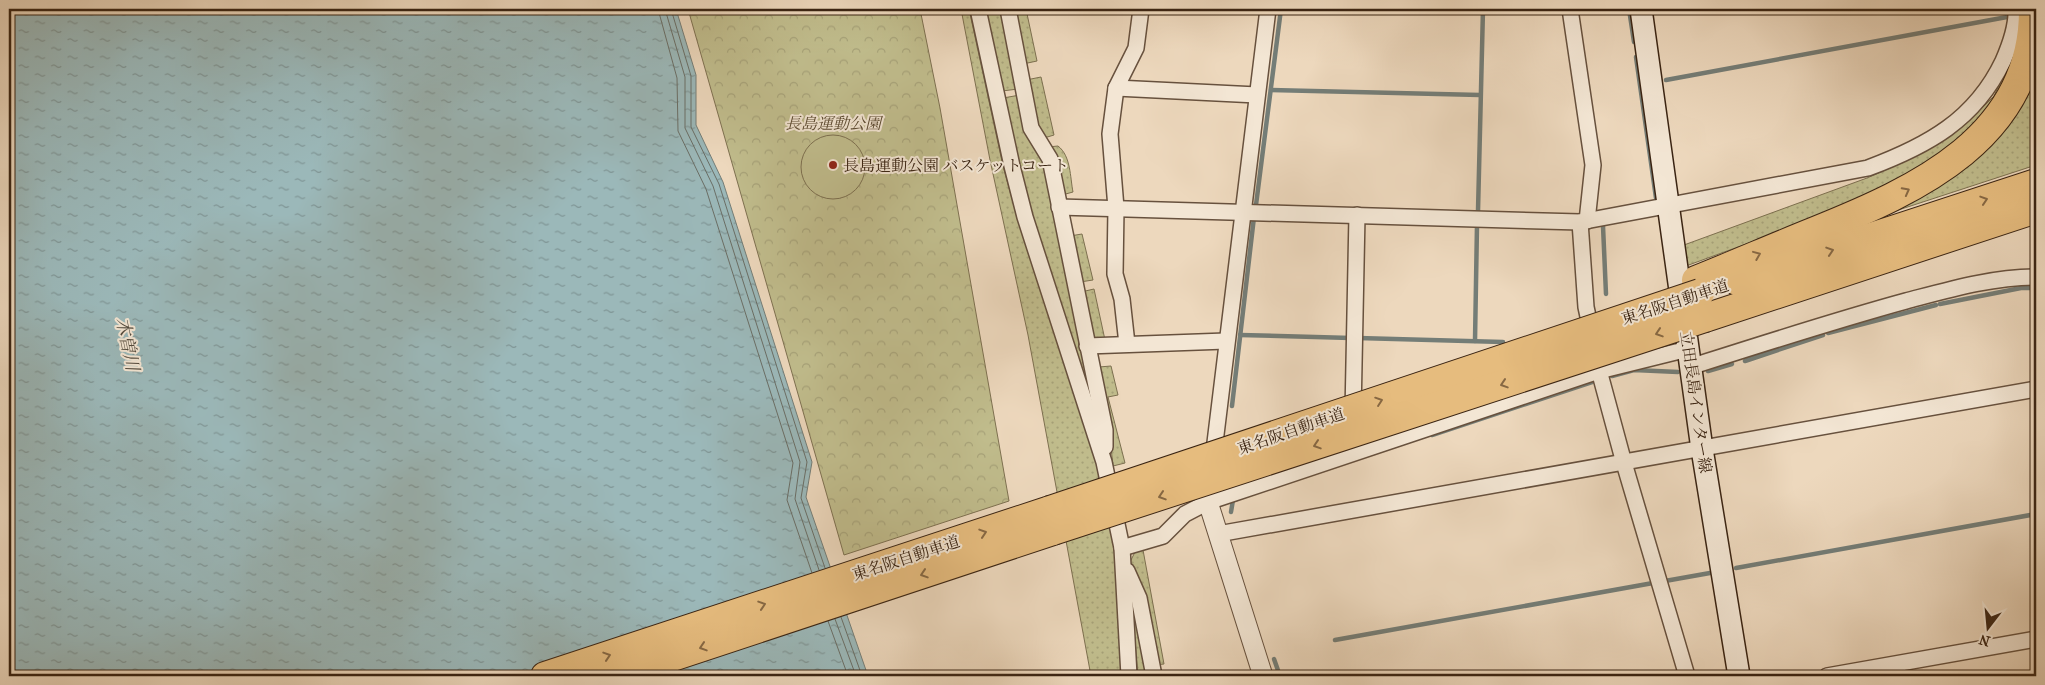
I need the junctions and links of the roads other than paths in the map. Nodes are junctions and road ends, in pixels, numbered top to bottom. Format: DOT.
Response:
graph roads {
  1 [pos="978,9"];
  2 [pos="1008,9"];
  3 [pos="1141,9"];
  4 [pos="1268,9"];
  5 [pos="1570,9"];
  6 [pos="1641,9"];
  7 [pos="2016,9"];
  8 [pos="2033,9"];
  9 [pos="1116,88"];
  10 [pos="1257,95"];
  11 [pos="2036,183"];
  12 [pos="1669,206"];
  13 [pos="1059,207"];
  14 [pos="1116,208"];
  15 [pos="2036,209"];
  16 [pos="1242,211"];
  17 [pos="1357,215"];
  18 [pos="2036,216"];
  19 [pos="1584,221"];
  20 [pos="1838,275"];
  21 [pos="2036,277"];
  22 [pos="1700,297"];
  23 [pos="1226,341"];
  24 [pos="1126,344"];
  25 [pos="1087,346"];
  26 [pos="1689,358"];
  27 [pos="1599,371"];
  28 [pos="2036,389"];
  29 [pos="1702,449"];
  30 [pos="1352,454"];
  31 [pos="1104,462"];
  32 [pos="1624,463"];
  33 [pos="1208,502"];
  34 [pos="1218,534"];
  35 [pos="1122,555"];
  36 [pos="2036,639"];
  37 [pos="544,676"];
  38 [pos="615,676"];
  39 [pos="1130,676"];
  40 [pos="1154,676"];
  41 [pos="1264,676"];
  42 [pos="1687,676"];
  43 [pos="1739,676"];
  44 [pos="1827,676"];
  1 -- 31 [label="street"];
  2 -- 13 [label="street"];
  3 -- 9 [label="street"];
  4 -- 10 [label="street"];
  5 -- 19 [label="street"];
  6 -- 12 [label="main road, 立田長島インター線"];
  7 -- 12 [label="street"];
  22 -- 8 [label="highway, one-way"];
  9 -- 10 [label="street"];
  9 -- 14 [label="street"];
  10 -- 16 [label="street"];
  22 -- 11 [label="highway, 東名阪自動車道, one-way"];
  12 -- 19 [label="street"];
  12 -- 26 [label="main road, 立田長島インター線"];
  13 -- 14 [label="street"];
  13 -- 25 [label="street"];
  14 -- 16 [label="street"];
  14 -- 24 [label="street"];
  15 -- 20 [label="highway, 東名阪自動車道"];
  16 -- 17 [label="street"];
  16 -- 23 [label="street"];
  17 -- 19 [label="street"];
  17 -- 30 [label="street"];
  18 -- 20 [label="highway"];
  19 -- 27 [label="street"];
  20 -- 22 [label="highway, 東名阪自動車道"];
  21 -- 26 [label="street"];
  37 -- 22 [label="highway, 東名阪自動車道, one-way, bridge"];
  22 -- 38 [label="highway, 東名阪自動車道, one-way, bridge"];
  23 -- 24 [label="street"];
  23 -- 33 [label="street"];
  24 -- 25 [label="street"];
  25 -- 31 [label="street"];
  26 -- 27 [label="street"];
  26 -- 29 [label="main road, 立田長島インター線"];
  27 -- 30 [label="street"];
  27 -- 32 [label="street"];
  28 -- 29 [label="street"];
  29 -- 32 [label="street"];
  29 -- 43 [label="main road, 立田長島インター線"];
  30 -- 33 [label="street"];
  31 -- 35 [label="street"];
  32 -- 34 [label="street"];
  32 -- 42 [label="street"];
  33 -- 34 [label="street"];
  33 -- 35 [label="street"];
  34 -- 41 [label="street"];
  35 -- 39 [label="street"];
  35 -- 40 [label="street"];
  36 -- 44 [label="street"];
}
